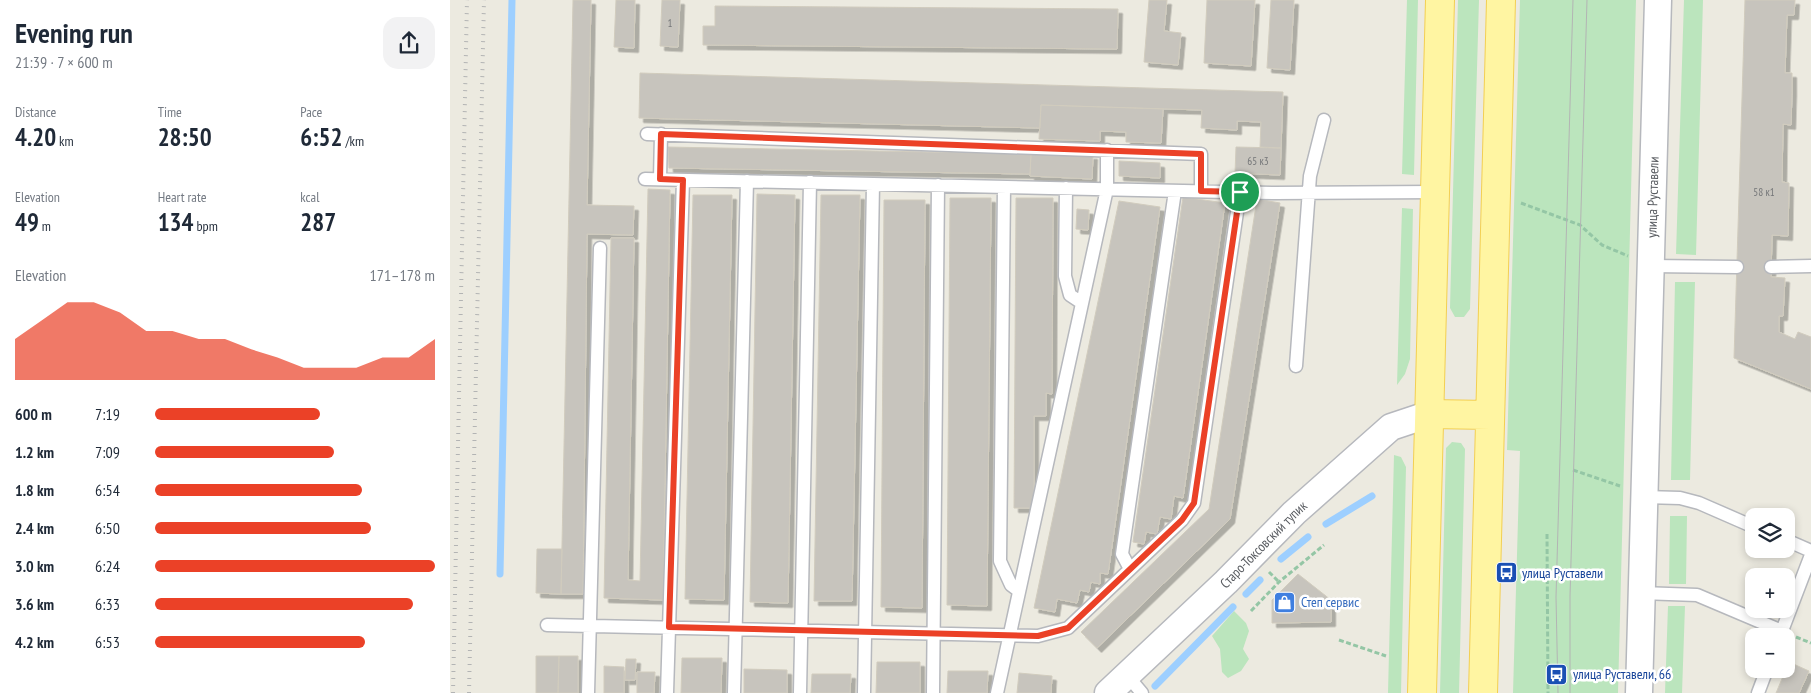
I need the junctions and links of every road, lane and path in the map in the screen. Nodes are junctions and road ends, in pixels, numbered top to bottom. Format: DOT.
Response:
graph roads {
  1 [pos="1440,0"];
  2 [pos="1502,0"];
  3 [pos="1658,0"];
  4 [pos="1324,120"];
  5 [pos="647,134"];
  6 [pos="661,134"];
  7 [pos="1107,150"];
  8 [pos="644,179"];
  9 [pos="660,179"];
  10 [pos="683,180"];
  11 [pos="747,181"];
  12 [pos="810,182"];
  13 [pos="873,184"];
  14 [pos="938,185"];
  15 [pos="1004,187"];
  16 [pos="1066,188"];
  17 [pos="1106,189"];
  18 [pos="1175,191"];
  19 [pos="1201,191"];
  20 [pos="1240,192"];
  21 [pos="1310,192"];
  22 [pos="1434,192"];
  23 [pos="1496,195"];
  24 [pos="600,248"];
  25 [pos="1650,266"];
  26 [pos="1811,266"];
  27 [pos="1737,267"];
  28 [pos="1771,267"];
  29 [pos="1082,303"];
  30 [pos="1296,366"];
  31 [pos="1430,414"];
  32 [pos="1490,415"];
  33 [pos="1573,470"];
  34 [pos="1644,497"];
  35 [pos="1745,523"];
  36 [pos="1547,534"];
  37 [pos="1324,545"];
  38 [pos="1795,545"];
  39 [pos="1811,553"];
  40 [pos="1130,569"];
  41 [pos="1019,591"];
  42 [pos="1641,593"];
  43 [pos="1251,611"];
  44 [pos="548,625"];
  45 [pos="590,626"];
  46 [pos="669,627"];
  47 [pos="1770,628"];
  48 [pos="1783,628"];
  49 [pos="736,629"];
  50 [pos="802,630"];
  51 [pos="865,632"];
  52 [pos="933,633"];
  53 [pos="1010,635"];
  54 [pos="1339,640"];
  55 [pos="1805,640"];
  56 [pos="1811,643"];
  57 [pos="1386,656"];
  58 [pos="1764,678"];
  59 [pos="1134,684"];
  60 [pos="588,693"];
  61 [pos="667,693"];
  62 [pos="734,693"];
  63 [pos="800,693"];
  64 [pos="864,693"];
  65 [pos="933,693"];
  66 [pos="997,693"];
  67 [pos="1108,693"];
  68 [pos="1422,693"];
  69 [pos="1483,693"];
  70 [pos="1548,693"];
  71 [pos="1639,693"];
  72 [pos="1758,693"];
  1 -- 22 [label="main road"];
  2 -- 23 [label="main road"];
  3 -- 25 [label="street, улица Руставели"];
  4 -- 21 [label="lane"];
  5 -- 6 [label="lane"];
  6 -- 7 [label="lane"];
  6 -- 9 [label="lane"];
  7 -- 17 [label="lane"];
  7 -- 19 [label="lane"];
  8 -- 9 [label="lane"];
  9 -- 10 [label="lane"];
  10 -- 11 [label="lane"];
  10 -- 46 [label="lane"];
  11 -- 12 [label="lane"];
  11 -- 49 [label="lane"];
  12 -- 13 [label="lane"];
  12 -- 50 [label="lane"];
  13 -- 14 [label="lane"];
  13 -- 51 [label="lane"];
  14 -- 15 [label="lane"];
  14 -- 52 [label="lane"];
  15 -- 16 [label="lane"];
  15 -- 41 [label="lane"];
  16 -- 17 [label="lane"];
  16 -- 29 [label="lane"];
  17 -- 18 [label="lane"];
  17 -- 29 [label="lane"];
  18 -- 19 [label="lane"];
  18 -- 40 [label="lane"];
  19 -- 20 [label="lane"];
  20 -- 21 [label="lane"];
  20 -- 40 [label="lane"];
  21 -- 22 [label="lane"];
  21 -- 30 [label="lane"];
  22 -- 31 [label="main road"];
  23 -- 25 [label="path"];
  23 -- 32 [label="main road"];
  24 -- 45 [label="lane"];
  25 -- 27 [label="lane"];
  25 -- 34 [label="street, улица Руставели"];
  26 -- 28 [label="lane"];
  29 -- 41 [label="lane"];
  31 -- 32 [label="main road"];
  31 -- 59 [label="street, Старо-Токсовский тупик"];
  31 -- 68 [label="main road"];
  32 -- 69 [label="main road"];
  33 -- 34 [label="path"];
  34 -- 35 [label="lane"];
  34 -- 42 [label="street, улица Руставели"];
  36 -- 70 [label="path"];
  37 -- 43 [label="path"];
  38 -- 39 [label="lane"];
  39 -- 48 [label="lane"];
  40 -- 53 [label="lane"];
  41 -- 53 [label="lane"];
  42 -- 47 [label="lane"];
  42 -- 71 [label="street, улица Руставели"];
  44 -- 45 [label="lane"];
  45 -- 46 [label="lane"];
  45 -- 60 [label="lane"];
  46 -- 49 [label="lane"];
  46 -- 61 [label="lane"];
  49 -- 50 [label="lane"];
  49 -- 62 [label="lane"];
  50 -- 51 [label="lane"];
  50 -- 63 [label="lane"];
  51 -- 52 [label="lane"];
  51 -- 64 [label="lane"];
  52 -- 53 [label="lane"];
  52 -- 65 [label="lane"];
  53 -- 66 [label="lane"];
  54 -- 57 [label="path"];
  55 -- 56 [label="path"];
  58 -- 72 [label="lane"];
  59 -- 67 [label="street, Старо-Токсовский тупик"];
}
